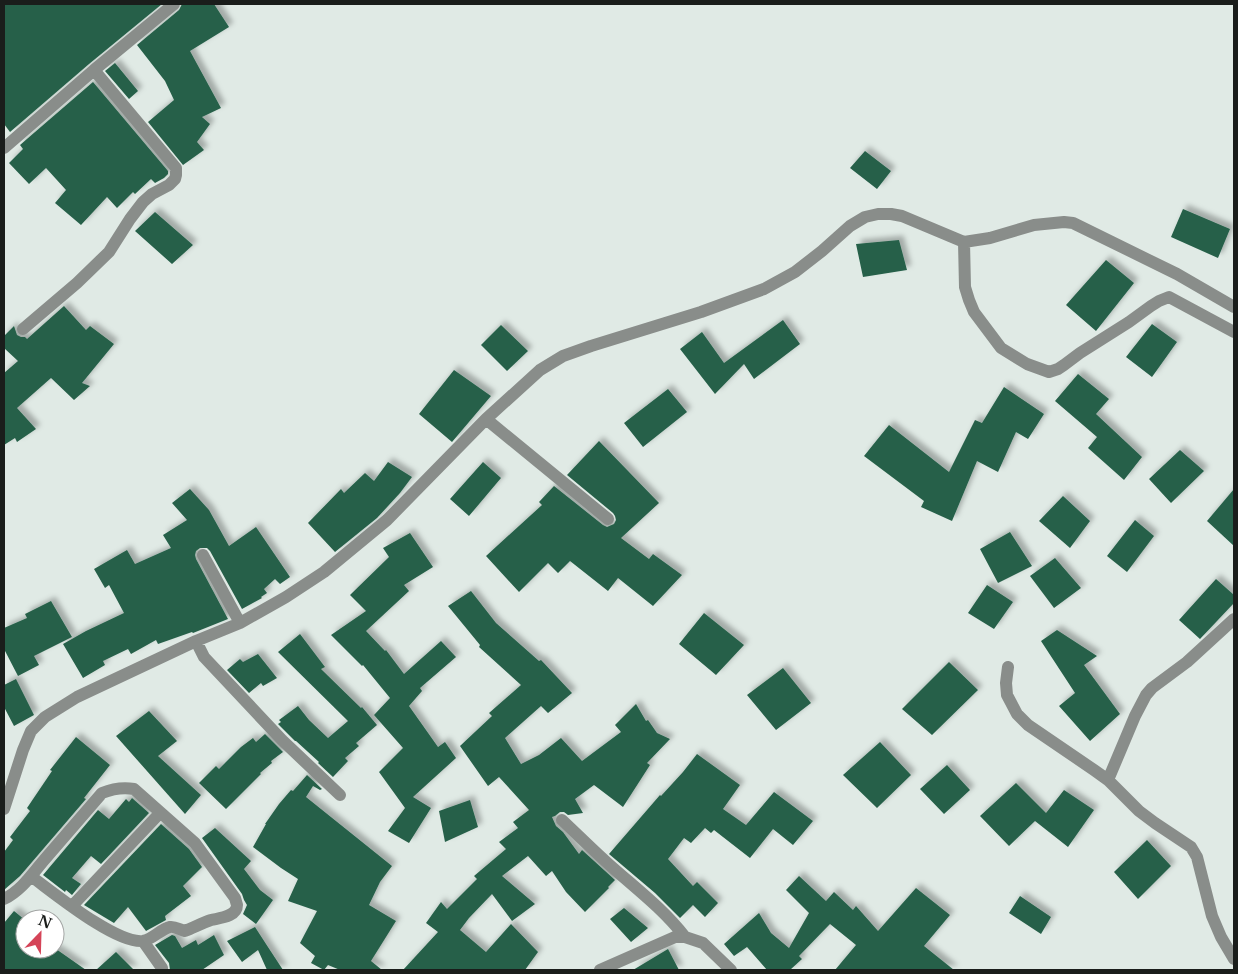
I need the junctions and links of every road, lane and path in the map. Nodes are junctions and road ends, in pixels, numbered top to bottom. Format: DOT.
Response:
graph roads {
  1 [pos="174,4"];
  2 [pos="94,70"];
  3 [pos="4,148"];
  4 [pos="964,242"];
  5 [pos="1234,307"];
  6 [pos="24,329"];
  7 [pos="1234,332"];
  8 [pos="486,419"];
  9 [pos="608,519"];
  10 [pos="203,555"];
  11 [pos="1234,619"];
  12 [pos="240,622"];
  13 [pos="200,648"];
  14 [pos="1008,667"];
  15 [pos="1108,780"];
  16 [pos="340,795"];
  17 [pos="4,809"];
  18 [pos="160,813"];
  19 [pos="562,820"];
  20 [pos="32,876"];
  21 [pos="4,899"];
  22 [pos="72,906"];
  23 [pos="685,937"];
  24 [pos="144,941"];
  25 [pos="1234,959"];
  26 [pos="162,968"];
  27 [pos="600,970"];
  28 [pos="731,970"];
  1 -- 2 [label="street"];
  2 -- 3 [label="street"];
  2 -- 6 [label="street"];
  4 -- 5 [label="street"];
  4 -- 7 [label="street"];
  4 -- 8 [label="street"];
  8 -- 9 [label="street"];
  8 -- 12 [label="street"];
  10 -- 12 [label="street"];
  11 -- 15 [label="street"];
  12 -- 13 [label="street"];
  13 -- 16 [label="street"];
  13 -- 17 [label="street"];
  14 -- 15 [label="street"];
  15 -- 25 [label="street"];
  18 -- 20 [label="street"];
  18 -- 22 [label="street"];
  18 -- 24 [label="street"];
  19 -- 23 [label="street"];
  20 -- 21 [label="street"];
  20 -- 22 [label="street"];
  22 -- 24 [label="street"];
  23 -- 27 [label="street"];
  23 -- 28 [label="street"];
  24 -- 26 [label="street"];
}
